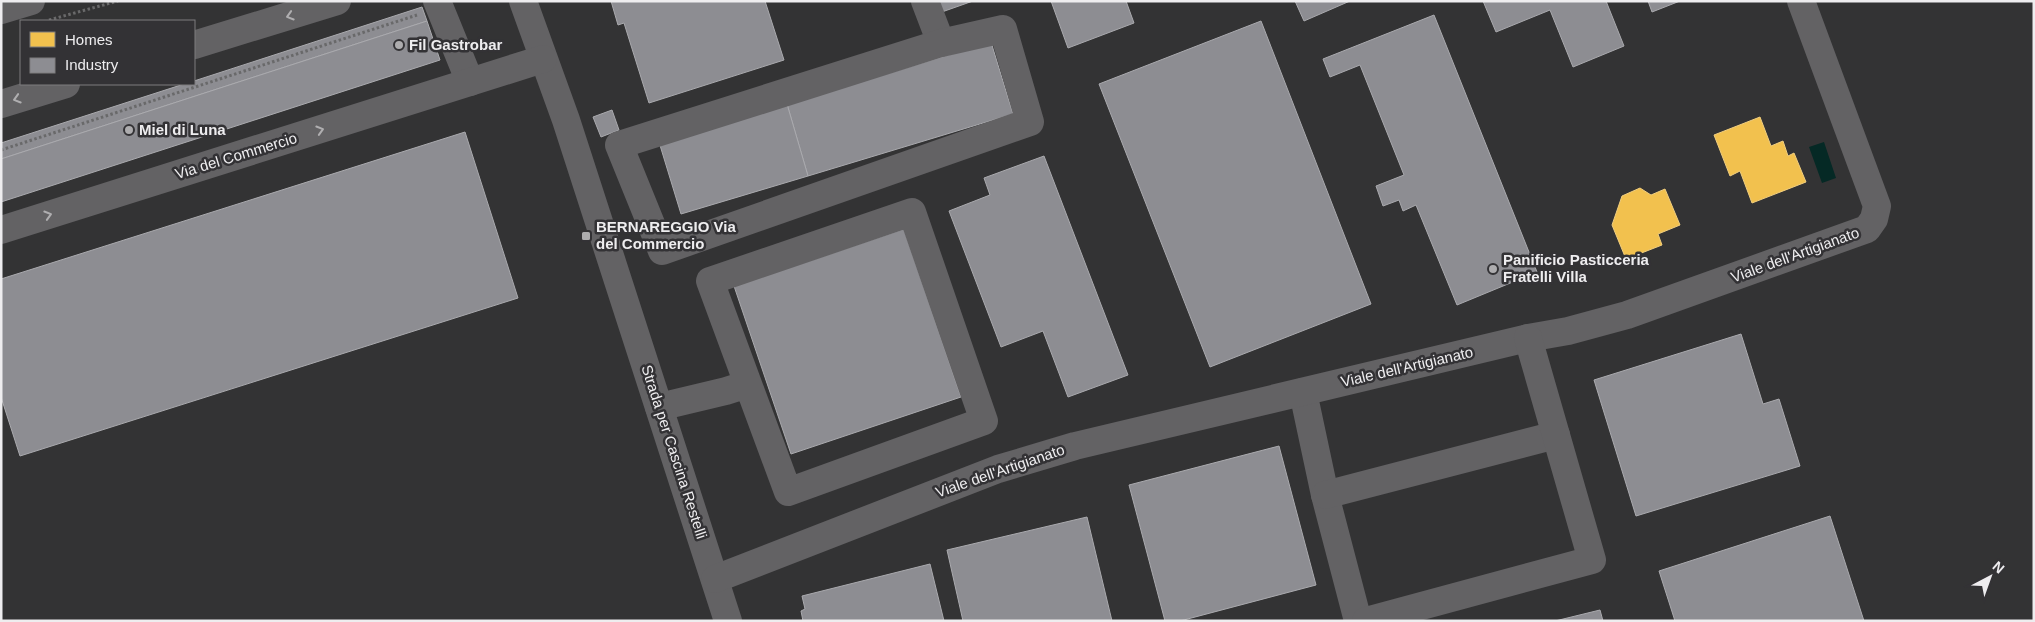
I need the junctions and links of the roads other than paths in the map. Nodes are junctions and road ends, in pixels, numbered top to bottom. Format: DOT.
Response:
graph roads {
  1 [pos="31,1"];
  2 [pos="337,1"];
  3 [pos="523,1"];
  4 [pos="925,1"];
  5 [pos="1801,1"];
  6 [pos="430,7"];
  7 [pos="1,10"];
  8 [pos="941,43"];
  9 [pos="195,45"];
  10 [pos="543,58"];
  11 [pos="470,82"];
  12 [pos="63,85"];
  13 [pos="1,104"];
  14 [pos="1,230"];
  15 [pos="1528,338"];
  16 [pos="748,384"];
  17 [pos="1303,392"];
  18 [pos="659,407"];
  19 [pos="1556,435"];
  20 [pos="1325,495"];
  21 [pos="715,579"];
  22 [pos="728,621"];
  23 [pos="1358,621"];
  24 [pos="1366,621"];
  1 -- 7 [label="street"];
  2 -- 9 [label="street, one-way"];
  3 -- 10 [label="street"];
  4 -- 8 [label="street"];
  5 -- 15 [label="street, Viale dell'Artigianato"];
  6 -- 11 [label="street"];
  8 -- 8 [label="street"];
  10 -- 11 [label="street, Via del Commercio"];
  10 -- 18 [label="street, Strada per Cascina Restelli"];
  14 -- 11 [label="street, Via del Commercio, one-way"];
  12 -- 13 [label="street, one-way"];
  15 -- 17 [label="street, Viale dell'Artigianato"];
  15 -- 19 [label="street"];
  16 -- 16 [label="street"];
  16 -- 18 [label="street"];
  17 -- 20 [label="street"];
  17 -- 21 [label="street, Viale dell'Artigianato"];
  18 -- 21 [label="street, Strada per Cascina Restelli"];
  19 -- 20 [label="street"];
  19 -- 24 [label="street"];
  20 -- 23 [label="street"];
  21 -- 22 [label="street, Strada per Cascina Restelli"];
}
